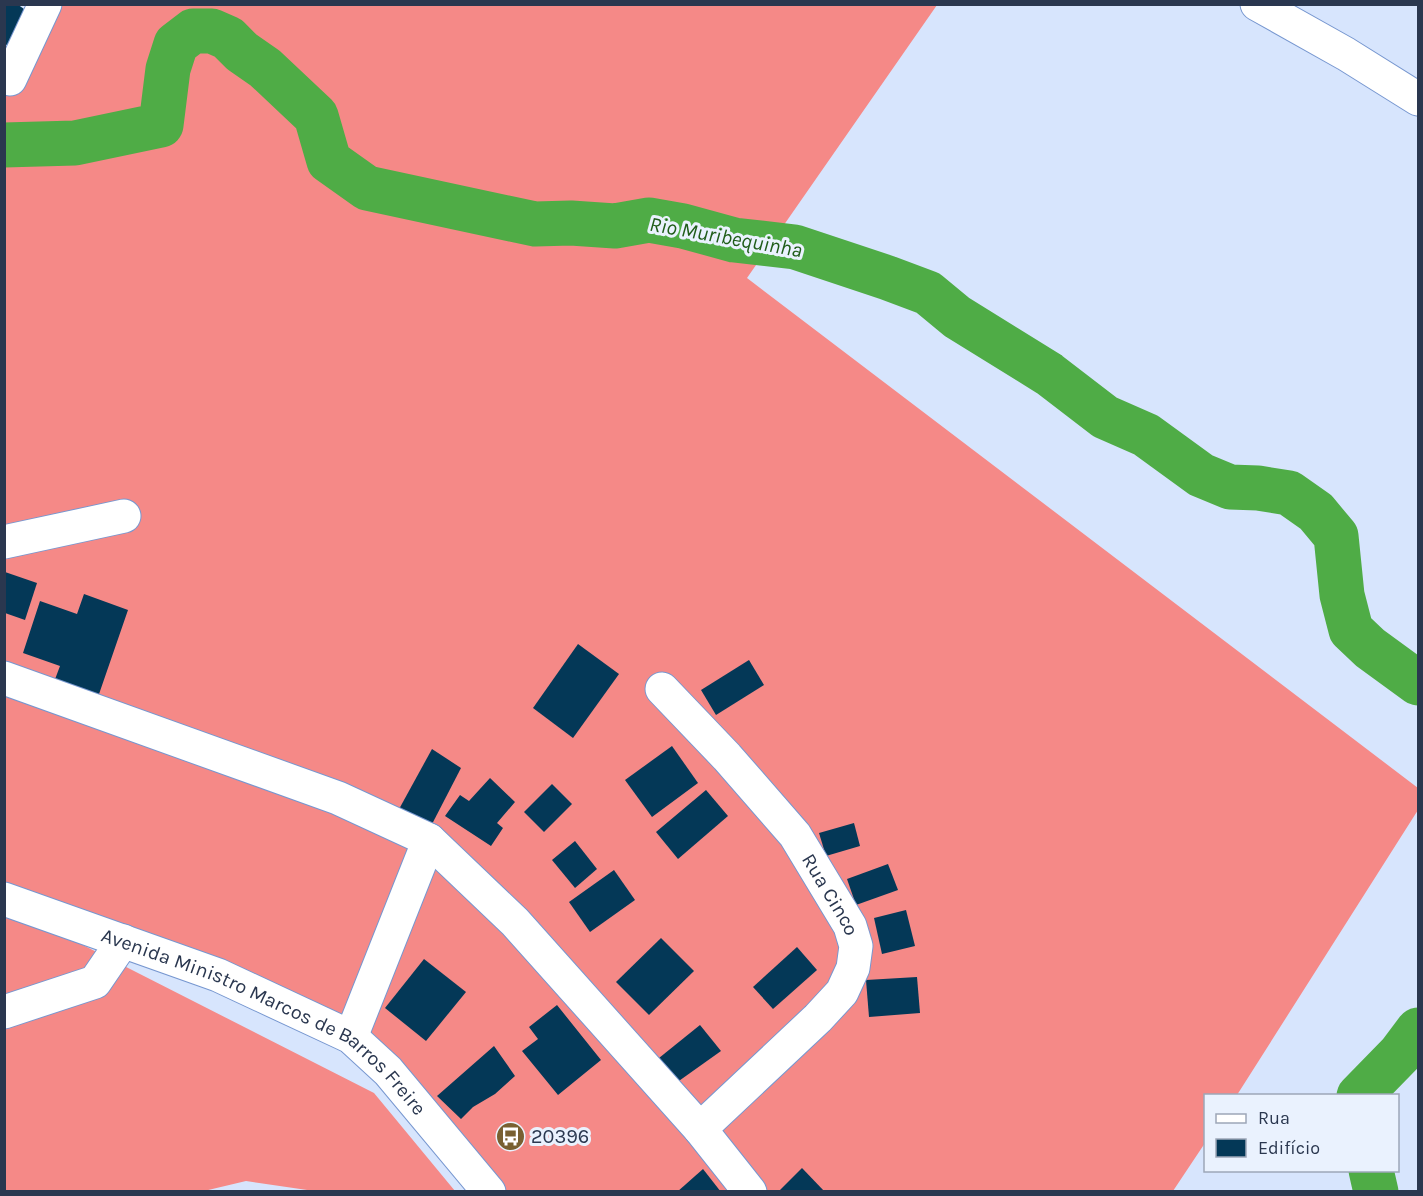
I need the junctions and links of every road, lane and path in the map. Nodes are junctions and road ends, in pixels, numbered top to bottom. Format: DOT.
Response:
graph roads {
  1 [pos="45,4"];
  2 [pos="1257,4"];
  3 [pos="10,79"];
  4 [pos="1419,99"];
  5 [pos="123,516"];
  6 [pos="4,542"];
  7 [pos="4,678"];
  8 [pos="663,689"];
  9 [pos="429,840"];
  10 [pos="4,899"];
  11 [pos="123,941"];
  12 [pos="4,1012"];
  13 [pos="351,1037"];
  14 [pos="700,1129"];
  15 [pos="489,1191"];
  16 [pos="750,1191"];
  1 -- 3 [label="street"];
  2 -- 4 [label="street"];
  5 -- 6 [label="street"];
  7 -- 9 [label="street"];
  8 -- 14 [label="street, Rua Cinco"];
  9 -- 13 [label="street"];
  9 -- 14 [label="street"];
  10 -- 11 [label="street, Avenida Ministro Marcos de Barros Freire"];
  11 -- 12 [label="street"];
  11 -- 13 [label="street, Avenida Ministro Marcos de Barros Freire"];
  13 -- 15 [label="street, Avenida Ministro Marcos de Barros Freire"];
  14 -- 16 [label="street"];
}
